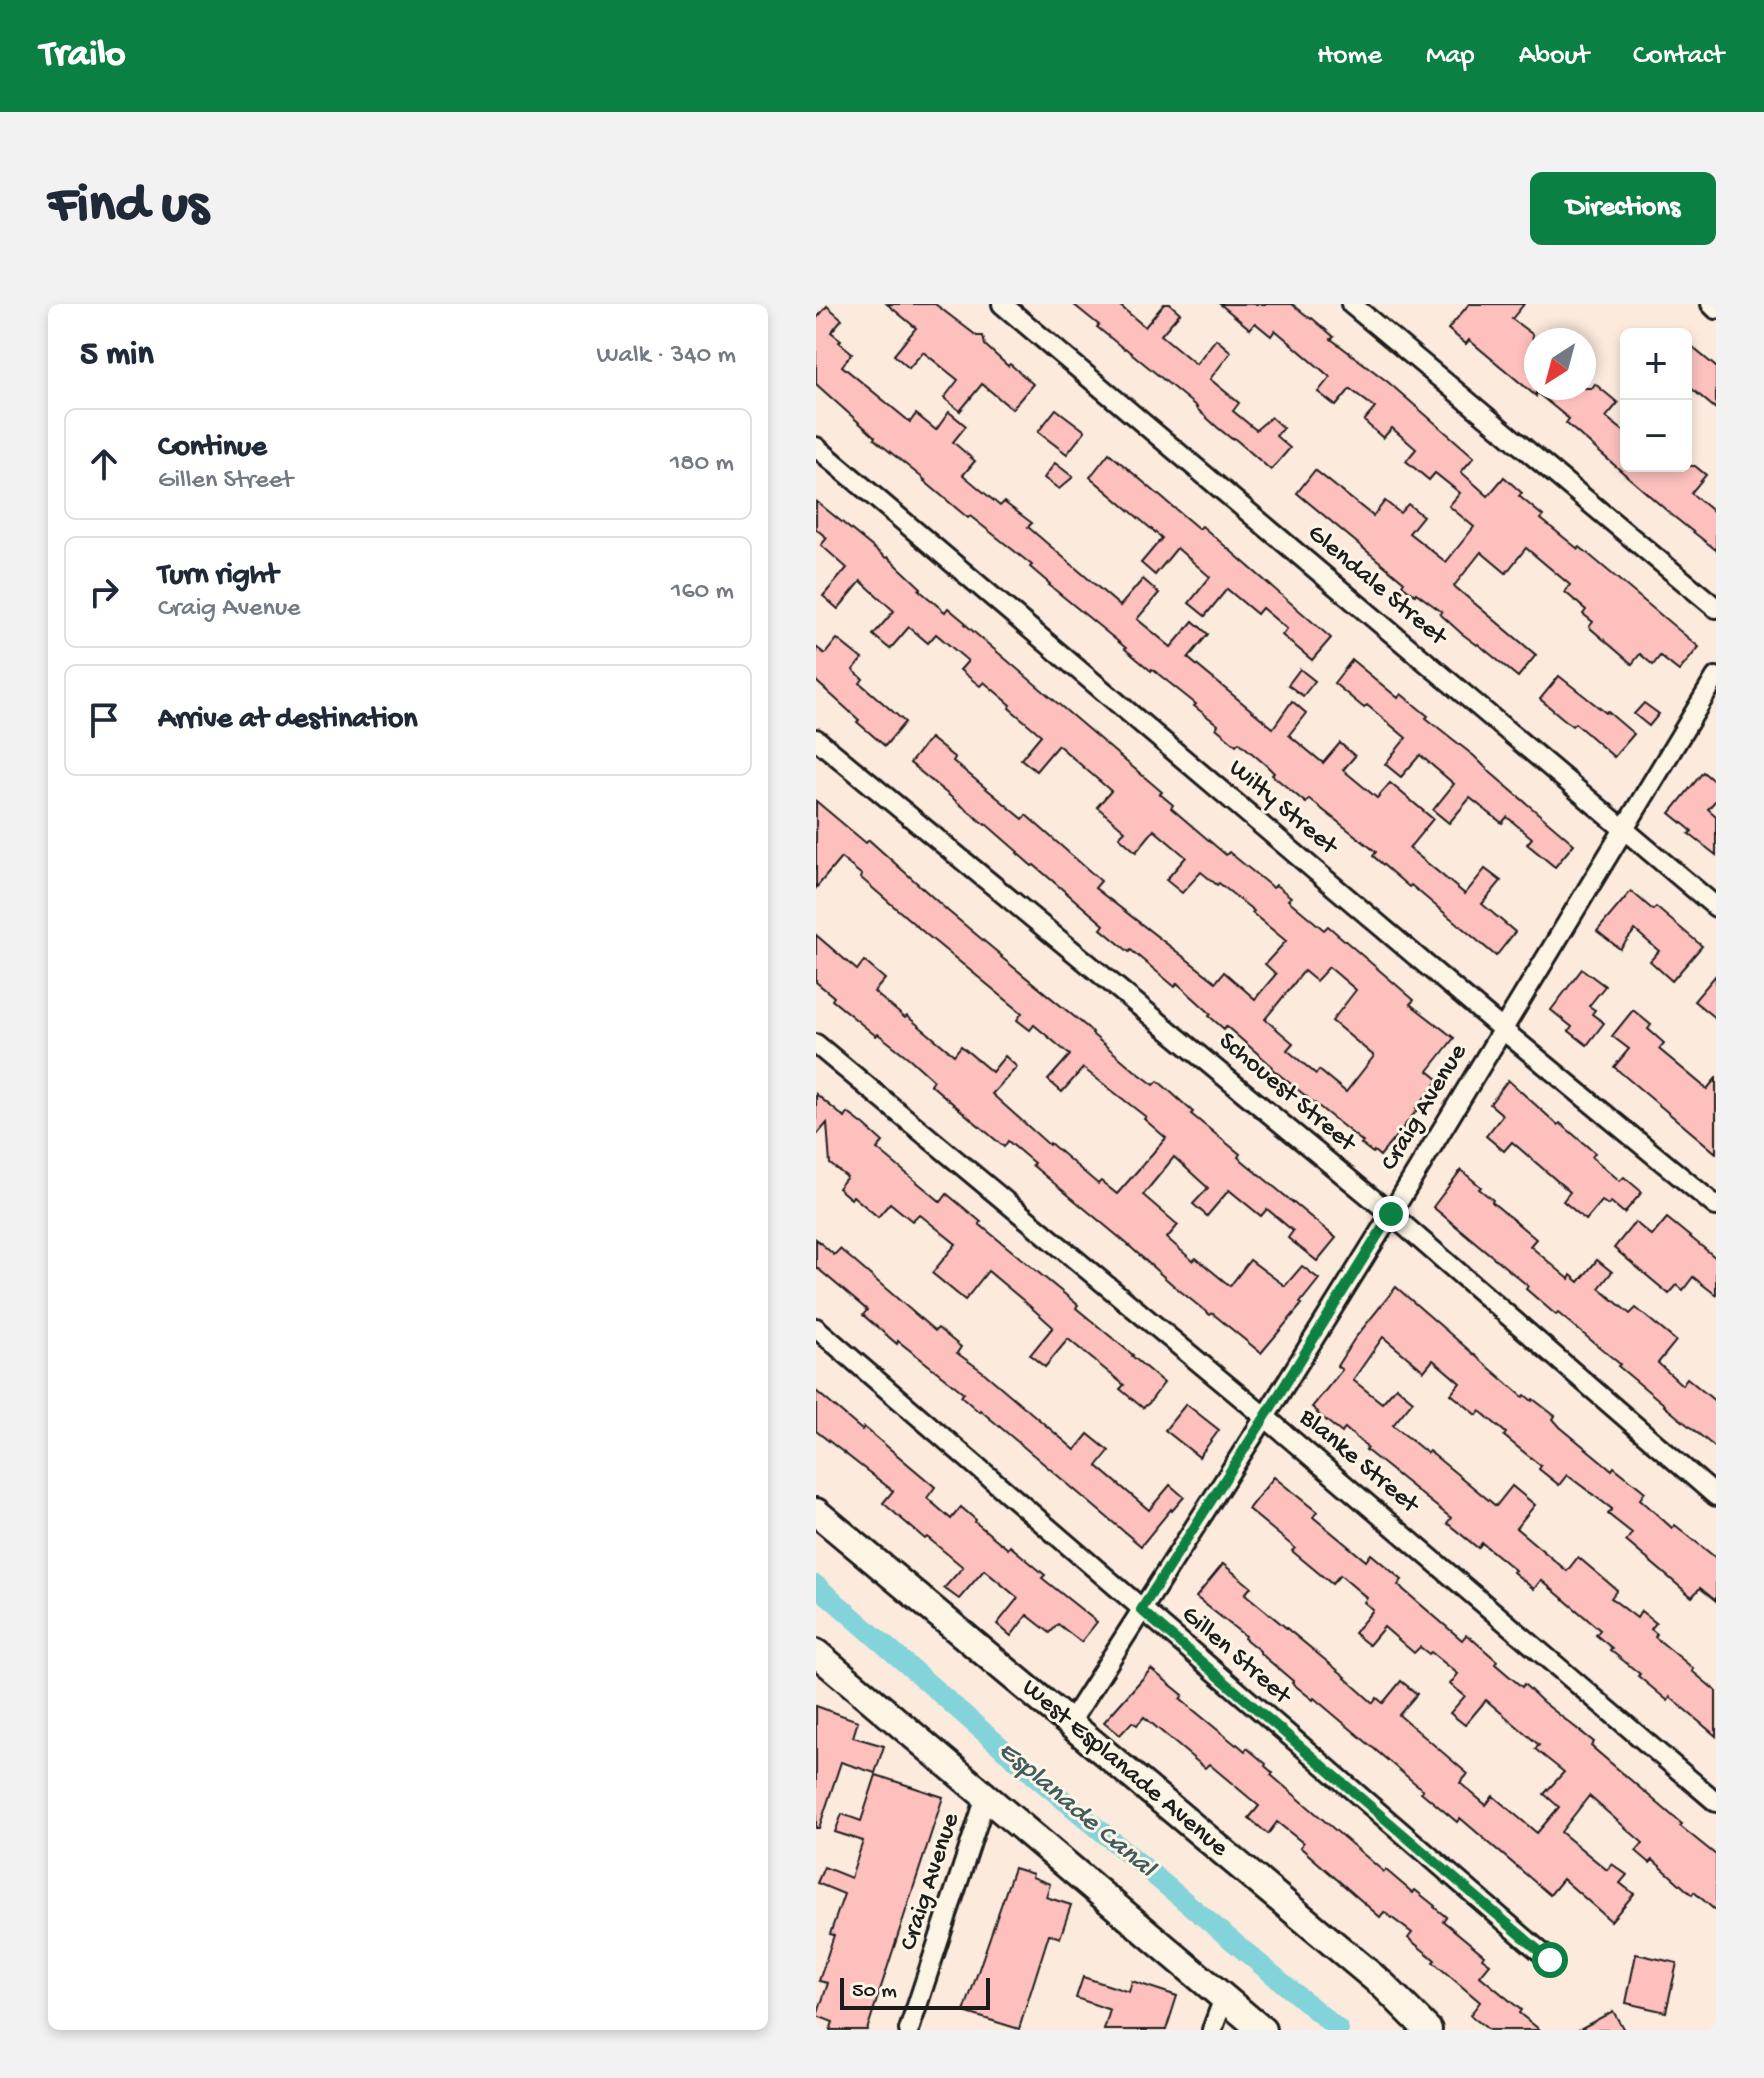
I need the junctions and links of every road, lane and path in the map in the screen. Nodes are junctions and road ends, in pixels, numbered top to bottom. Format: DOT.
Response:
graph roads {
  1 [pos="1002,304"];
  2 [pos="1351,304"];
  3 [pos="1711,304"];
  4 [pos="1716,309"];
  5 [pos="816,447"];
  6 [pos="1716,608"];
  7 [pos="1716,677"];
  8 [pos="816,739"];
  9 [pos="1624,830"];
  10 [pos="1716,907"];
  11 [pos="1503,1030"];
  12 [pos="816,1044"];
  13 [pos="1716,1206"];
  14 [pos="1391,1214"];
  15 [pos="816,1328"];
  16 [pos="1265,1417"];
  17 [pos="1716,1496"];
  18 [pos="816,1512"];
  19 [pos="816,1525"];
  20 [pos="849,1540"];
  21 [pos="1141,1610"];
  22 [pos="816,1653"];
  23 [pos="1069,1724"];
  24 [pos="986,1797"];
  25 [pos="1716,1802"];
  26 [pos="1550,1960"];
  27 [pos="1224,1998"];
  28 [pos="909,2030"];
  29 [pos="1212,2030"];
  30 [pos="1262,2030"];
  31 [pos="1428,2030"];
  1 -- 9 [label="street, Glendale Street"];
  2 -- 6 [label="street"];
  3 -- 4 [label="street"];
  5 -- 11 [label="street, Wilty Street"];
  7 -- 9 [label="street, Craig Avenue"];
  8 -- 14 [label="street, Schouest Street"];
  9 -- 10 [label="street, Glendale Street"];
  9 -- 11 [label="street, Craig Avenue"];
  11 -- 13 [label="street, Wilty Street"];
  11 -- 14 [label="street, Craig Avenue"];
  12 -- 16 [label="street, Blanke Street"];
  14 -- 16 [label="street, Craig Avenue"];
  14 -- 17 [label="street, Schouest Street"];
  15 -- 21 [label="street, Gillen Street"];
  16 -- 21 [label="street, Craig Avenue"];
  16 -- 25 [label="street, Blanke Street"];
  18 -- 20 [label="main road, West Esplanade Avenue"];
  19 -- 20 [label="main road"];
  20 -- 23 [label="main road, West Esplanade Avenue"];
  21 -- 23 [label="street, Craig Avenue"];
  21 -- 26 [label="street, Gillen Street"];
  22 -- 24 [label="main road"];
  23 -- 31 [label="main road, West Esplanade Avenue"];
  24 -- 27 [label="main road"];
  24 -- 28 [label="street, Craig Avenue"];
  27 -- 29 [label="street"];
  27 -- 30 [label="main road"];
}
